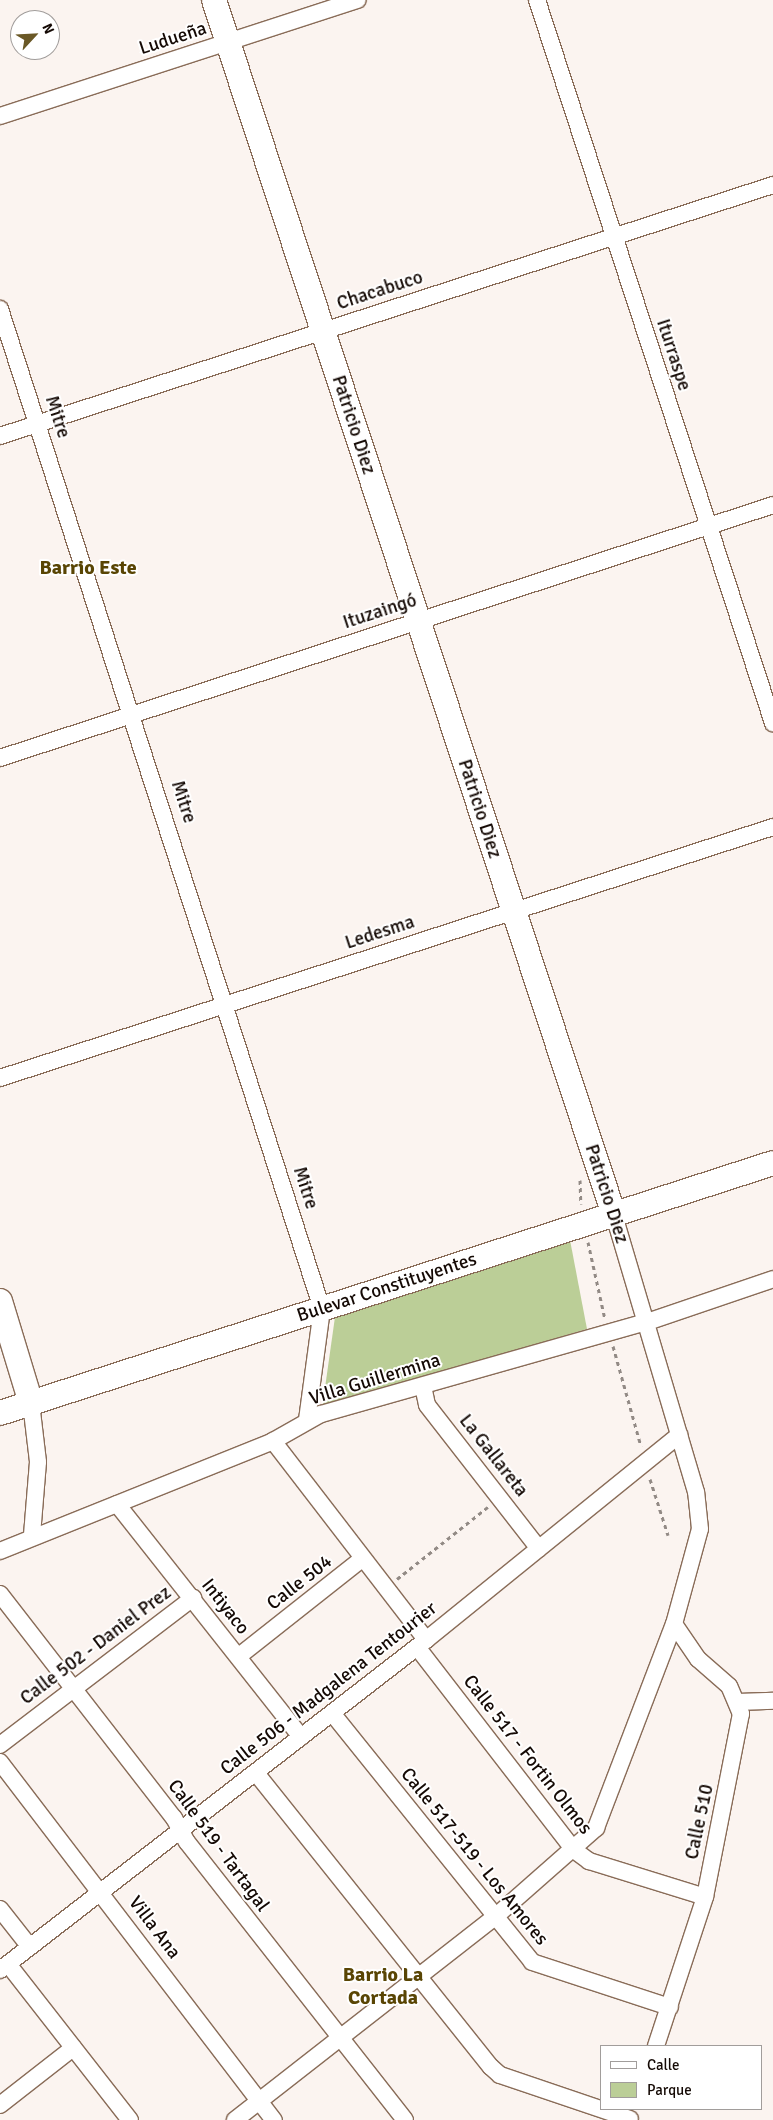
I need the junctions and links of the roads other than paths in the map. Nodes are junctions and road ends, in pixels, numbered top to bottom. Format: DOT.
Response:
graph roads {
  1 [pos="214,0"];
  2 [pos="358,0"];
  3 [pos="537,0"];
  4 [pos="227,42"];
  5 [pos="0,116"];
  6 [pos="773,185"];
  7 [pos="612,237"];
  8 [pos="0,309"];
  9 [pos="322,331"];
  10 [pos="38,423"];
  11 [pos="0,436"];
  12 [pos="773,505"];
  13 [pos="709,526"];
  14 [pos="418,621"];
  15 [pos="134,714"];
  16 [pos="773,723"];
  17 [pos="0,758"];
  18 [pos="773,827"];
  19 [pos="512,912"];
  20 [pos="226,1004"];
  21 [pos="0,1078"];
  22 [pos="773,1163"];
  23 [pos="614,1215"];
  24 [pos="773,1279"];
  25 [pos="0,1301"];
  26 [pos="322,1309"];
  27 [pos="647,1322"];
  28 [pos="423,1386"];
  29 [pos="31,1403"];
  30 [pos="0,1413"];
  31 [pos="307,1420"];
  32 [pos="679,1435"];
  33 [pos="272,1442"];
  34 [pos="117,1504"];
  35 [pos="32,1535"];
  36 [pos="538,1548"];
  37 [pos="0,1551"];
  38 [pos="362,1559"];
  39 [pos="0,1594"];
  40 [pos="193,1598"];
  41 [pos="674,1624"];
  42 [pos="422,1643"];
  43 [pos="239,1656"];
  44 [pos="73,1687"];
  45 [pos="773,1701"];
  46 [pos="738,1702"];
  47 [pos="332,1713"];
  48 [pos="301,1737"];
  49 [pos="0,1744"];
  50 [pos="0,1762"];
  51 [pos="256,1773"];
  52 [pos="181,1831"];
  53 [pos="574,1850"];
  54 [pos="102,1893"];
  55 [pos="705,1897"];
  56 [pos="0,1909"];
  57 [pos="496,1918"];
  58 [pos="30,1947"];
  59 [pos="4,1967"];
  60 [pos="418,1979"];
  61 [pos="670,2007"];
  62 [pos="341,2039"];
  63 [pos="656,2045"];
  64 [pos="73,2048"];
  65 [pos="260,2101"];
  66 [pos="0,2105"];
  67 [pos="600,2106"];
  68 [pos="612,2110"];
  69 [pos="631,2116"];
  70 [pos="130,2120"];
  71 [pos="235,2120"];
  72 [pos="274,2120"];
  73 [pos="405,2120"];
  1 -- 4 [label="street, Patricio Diez"];
  2 -- 4 [label="street, Ludueña"];
  3 -- 7 [label="street, Iturraspe"];
  4 -- 5 [label="street, Ludueña"];
  4 -- 9 [label="street, Patricio Diez"];
  6 -- 7 [label="street, Chacabuco"];
  7 -- 9 [label="street, Chacabuco"];
  7 -- 13 [label="street, Iturraspe"];
  8 -- 10 [label="street, Mitre"];
  9 -- 10 [label="street, Chacabuco"];
  9 -- 14 [label="street, Patricio Diez"];
  10 -- 11 [label="street, Chacabuco"];
  10 -- 15 [label="street, Mitre"];
  12 -- 13 [label="street, Ituzaingó"];
  13 -- 14 [label="street, Ituzaingó"];
  13 -- 16 [label="street, Iturraspe"];
  14 -- 15 [label="street, Ituzaingó"];
  14 -- 19 [label="street, Patricio Diez"];
  15 -- 17 [label="street, Ituzaingó"];
  15 -- 20 [label="street, Mitre"];
  18 -- 19 [label="street, Ledesma"];
  19 -- 20 [label="street, Ledesma"];
  19 -- 23 [label="street, Patricio Diez"];
  20 -- 21 [label="street, Ledesma"];
  20 -- 26 [label="street, Mitre"];
  22 -- 23 [label="street, Bulevar Constituyentes"];
  23 -- 26 [label="street, Bulevar Constituyentes"];
  23 -- 27 [label="street, Patricio Diez"];
  24 -- 27 [label="street, Villa Guillermina"];
  25 -- 29 [label="street"];
  26 -- 29 [label="street, Bulevar Constituyentes"];
  26 -- 31 [label="street"];
  27 -- 28 [label="street, Villa Guillermina"];
  27 -- 32 [label="street, Patricio Diez"];
  28 -- 31 [label="street, Villa Guillermina"];
  28 -- 36 [label="street, La Gallareta"];
  29 -- 30 [label="street, Bulevar Constituyentes"];
  29 -- 35 [label="street"];
  31 -- 33 [label="street, Villa Guillermina"];
  32 -- 36 [label="street, Calle 506 - Madgalena Tentourier"];
  32 -- 41 [label="street, Patricio Diez"];
  33 -- 34 [label="street, Villa Guillermina"];
  33 -- 38 [label="street, Calle 517 - Fortin Olmos"];
  34 -- 35 [label="street, Villa Guillermina"];
  34 -- 40 [label="street, Intiyaco"];
  35 -- 37 [label="street, Villa Guillermina"];
  36 -- 42 [label="street, Calle 506 - Madgalena Tentourier"];
  38 -- 42 [label="street, Calle 517 - Fortin Olmos"];
  38 -- 43 [label="street, Calle 504"];
  39 -- 44 [label="street, Calle 519 - Tartagal"];
  40 -- 43 [label="street, Intiyaco"];
  40 -- 44 [label="street, Calle 502 - Daniel Prez"];
  41 -- 46 [label="street"];
  41 -- 53 [label="street, Patricio Diez"];
  42 -- 47 [label="street, Calle 506 - Madgalena Tentourier"];
  42 -- 53 [label="street, Calle 517 - Fortin Olmos"];
  43 -- 48 [label="street, Intiyaco"];
  44 -- 49 [label="street, Calle 502 - Daniel Prez"];
  44 -- 52 [label="street, Calle 519 - Tartagal"];
  45 -- 46 [label="street"];
  46 -- 55 [label="street, Calle 510"];
  47 -- 48 [label="street, Calle 506 - Madgalena Tentourier"];
  47 -- 57 [label="street, Calle 517-519 - Los Amores"];
  48 -- 51 [label="street, Calle 506 - Madgalena Tentourier"];
  50 -- 54 [label="street, Villa Ana"];
  51 -- 52 [label="street, Calle 506 - Madgalena Tentourier"];
  51 -- 60 [label="street"];
  52 -- 54 [label="street, Calle 506 - Madgalena Tentourier"];
  52 -- 62 [label="street, Calle 519 - Tartagal"];
  53 -- 55 [label="street, Calle 517 - Fortin Olmos"];
  53 -- 57 [label="street, Patricio Diez"];
  54 -- 58 [label="street, Calle 506 - Madgalena Tentourier"];
  54 -- 65 [label="street, Villa Ana"];
  55 -- 61 [label="street, Calle 510"];
  56 -- 58 [label="street"];
  57 -- 60 [label="street, Patricio Diez"];
  57 -- 61 [label="street, Calle 517-519 - Los Amores"];
  58 -- 59 [label="street, Calle 506 - Madgalena Tentourier"];
  59 -- 64 [label="street"];
  60 -- 62 [label="street, Patricio Diez"];
  60 -- 67 [label="street"];
  61 -- 63 [label="street, Calle 510"];
  62 -- 65 [label="street, Patricio Diez"];
  62 -- 73 [label="street, Calle 519 - Tartagal"];
  64 -- 66 [label="street"];
  64 -- 70 [label="street"];
  65 -- 71 [label="street, Patricio Diez"];
  65 -- 72 [label="street, Villa Ana"];
  68 -- 69 [label="street"];
}
